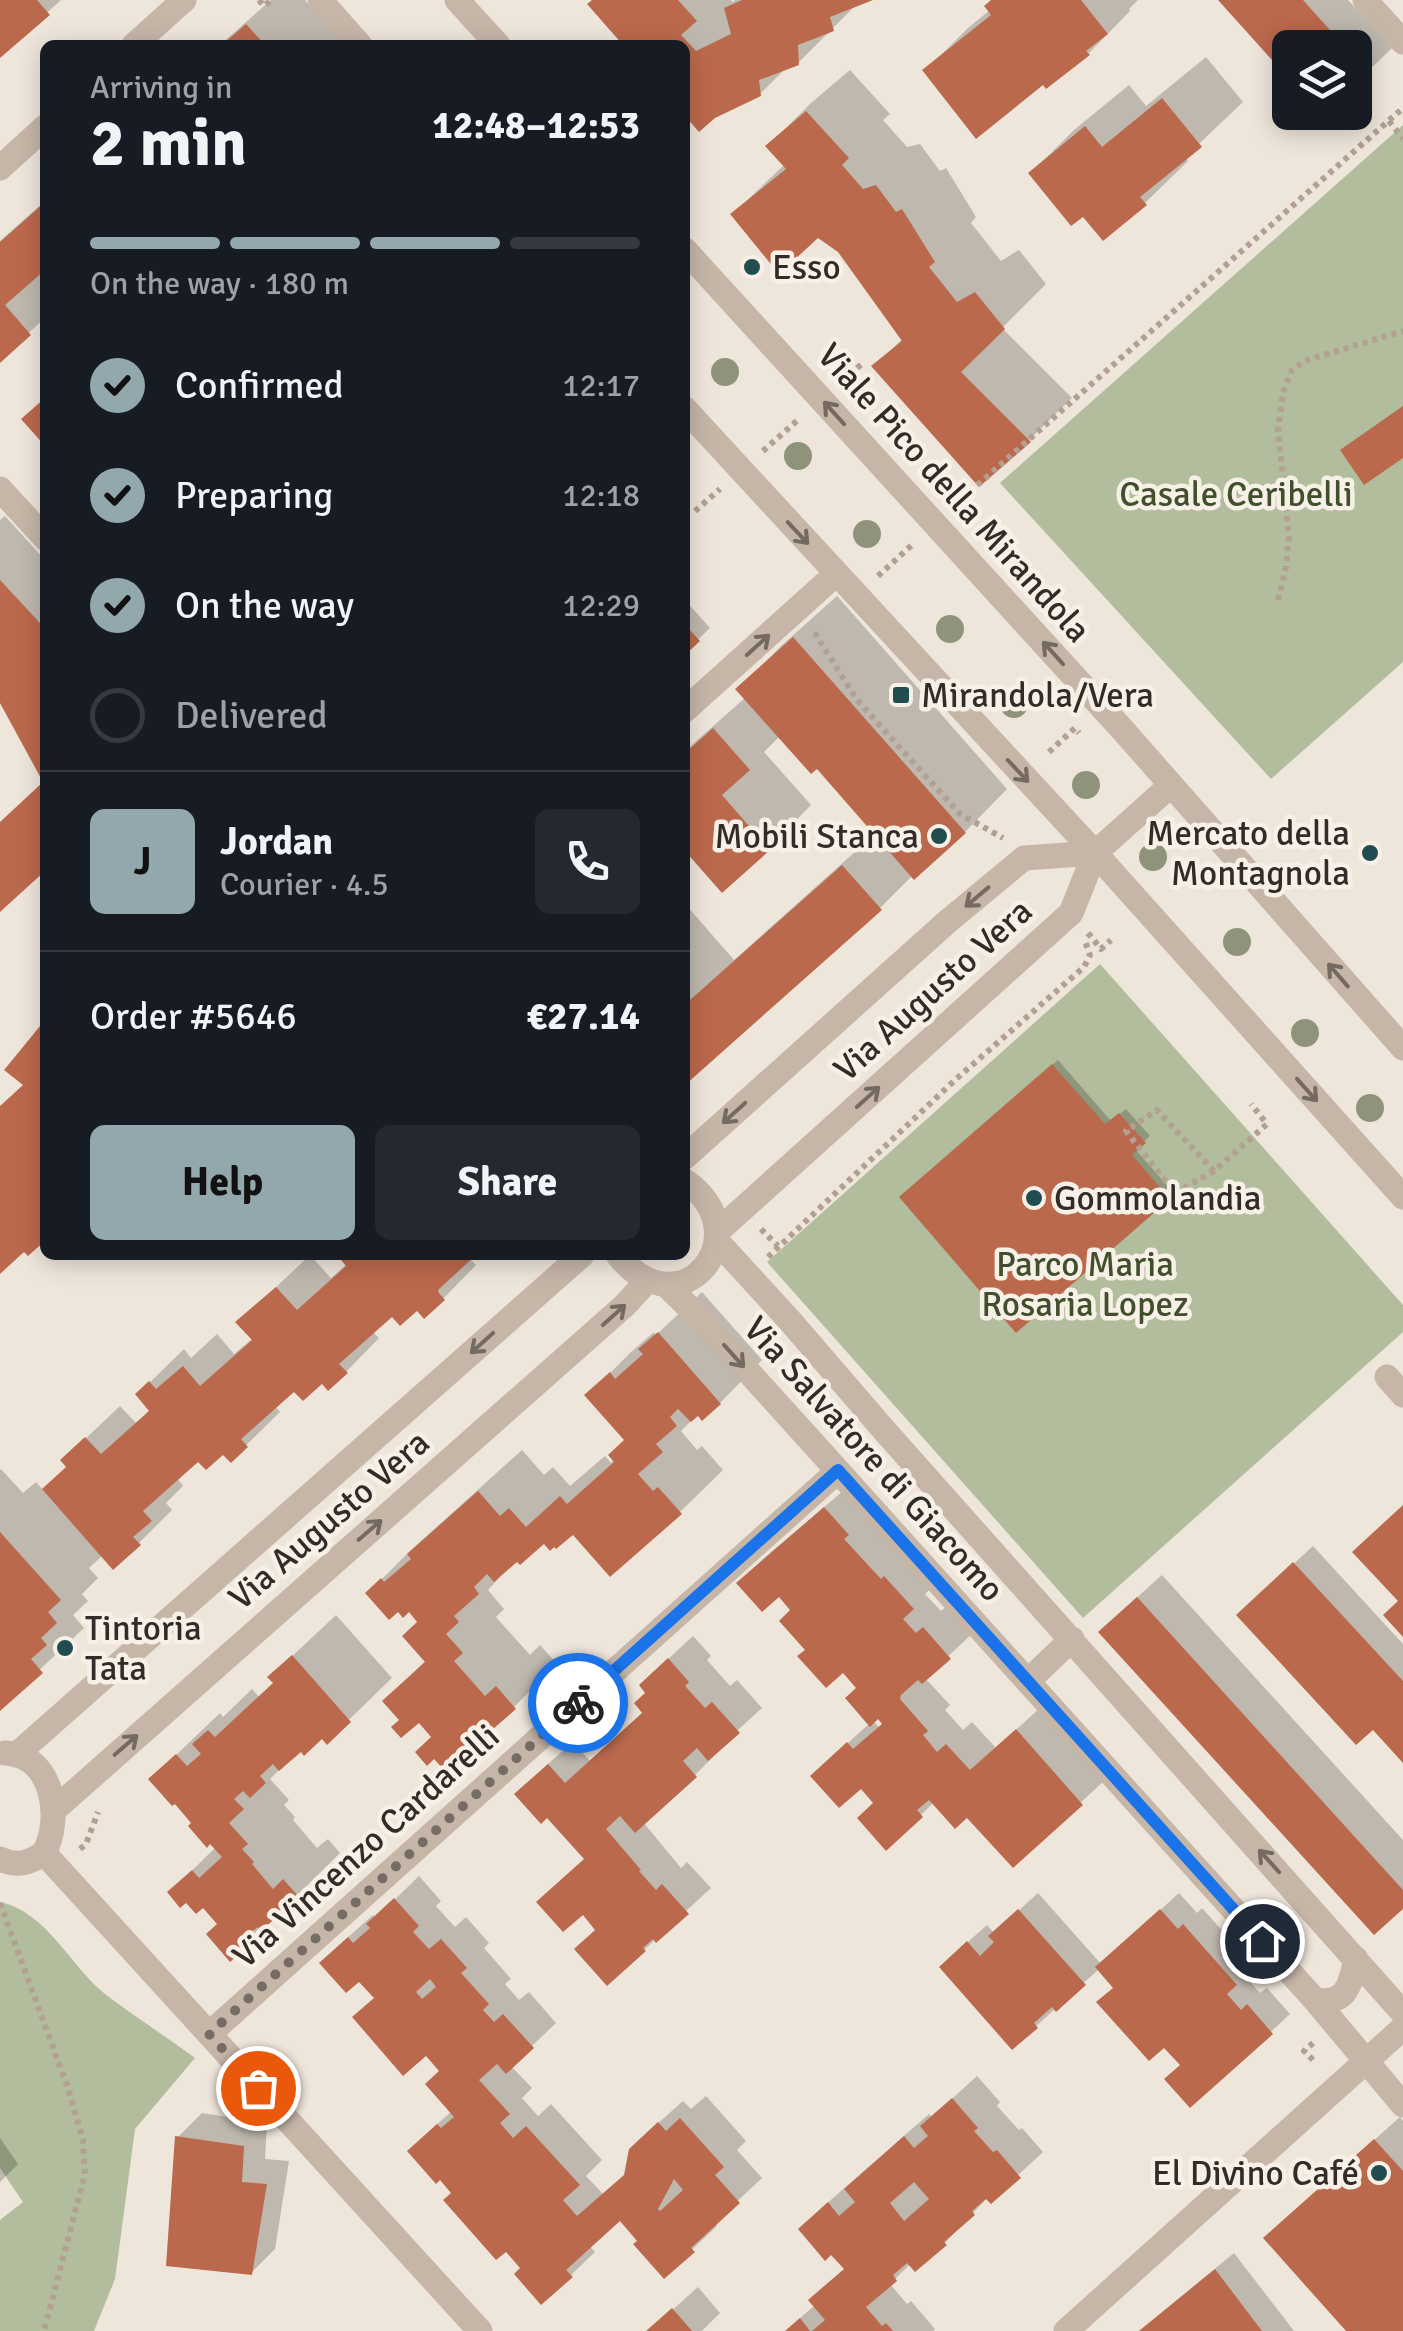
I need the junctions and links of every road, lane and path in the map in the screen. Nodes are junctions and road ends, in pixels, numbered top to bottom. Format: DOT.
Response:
graph roads {
  1 [pos="184,0"];
  2 [pos="259,0"];
  3 [pos="271,0"];
  4 [pos="320,0"];
  5 [pos="458,0"];
  6 [pos="1366,0"];
  7 [pos="140,40"];
  8 [pos="356,40"];
  9 [pos="494,40"];
  10 [pos="1403,42"];
  11 [pos="1403,108"];
  12 [pos="1388,121"];
  13 [pos="40,132"];
  14 [pos="1403,138"];
  15 [pos="0,168"];
  16 [pos="690,256"];
  17 [pos="1403,331"];
  18 [pos="864,362"];
  19 [pos="821,400"];
  20 [pos="690,415"];
  21 [pos="740,471"];
  22 [pos="992,472"];
  23 [pos="0,489"];
  24 [pos="695,511"];
  25 [pos="40,533"];
  26 [pos="836,574"];
  27 [pos="1278,600"];
  28 [pos="690,705"];
  29 [pos="1085,739"];
  30 [pos="1049,752"];
  31 [pos="1171,784"];
  32 [pos="1095,853"];
  33 [pos="1084,928"];
  34 [pos="1110,940"];
  35 [pos="1403,1048"];
  36 [pos="1251,1104"];
  37 [pos="690,1153"];
  38 [pos="1214,1172"];
  39 [pos="690,1186"];
  40 [pos="1403,1197"];
  41 [pos="716,1236"];
  42 [pos="576,1260"];
  43 [pos="623,1260"];
  44 [pos="657,1283"];
  45 [pos="838,1470"];
  46 [pos="1072,1639"];
  47 [pos="1028,1681"];
  48 [pos="9,1754"];
  49 [pos="54,1810"];
  50 [pos="44,1852"];
  51 [pos="0,1859"];
  52 [pos="0,1903"];
  53 [pos="1356,1959"];
  54 [pos="1315,2000"];
  55 [pos="1403,2013"];
  56 [pos="1403,2028"];
  57 [pos="209,2034"];
  58 [pos="1366,2061"];
  59 [pos="1403,2105"];
  60 [pos="44,2331"];
  61 [pos="480,2331"];
  62 [pos="1066,2331"];
  1 -- 7 [label="street"];
  2 -- 3 [label="path"];
  4 -- 8 [label="street"];
  5 -- 9 [label="street"];
  6 -- 10 [label="street"];
  11 -- 12 [label="path"];
  12 -- 14 [label="path"];
  12 -- 22 [label="path"];
  13 -- 15 [label="street"];
  16 -- 19 [label="street, Viale Pico della Mirandola"];
  17 -- 27 [label="path"];
  18 -- 19 [label="path"];
  19 -- 21 [label="path"];
  31 -- 19 [label="street, Viale Pico della Mirandola, one-way"];
  20 -- 21 [label="street"];
  21 -- 24 [label="path"];
  21 -- 26 [label="street, one-way"];
  23 -- 25 [label="street"];
  28 -- 26 [label="street, one-way"];
  26 -- 32 [label="street, one-way"];
  29 -- 30 [label="path"];
  31 -- 32 [label="street"];
  35 -- 31 [label="street, Viale Pico della Mirandola, one-way"];
  32 -- 37 [label="street, Via Augusto Vera, one-way"];
  32 -- 40 [label="street, one-way"];
  41 -- 32 [label="street, Via Augusto Vera, one-way"];
  33 -- 34 [label="path"];
  36 -- 38 [label="path"];
  38 -- 38 [label="path"];
  39 -- 41 [label="street, Via Salvatore di Giacomo"];
  41 -- 44 [label="street, Via Augusto Vera"];
  41 -- 46 [label="street, Via Salvatore di Giacomo"];
  42 -- 48 [label="street, Via Augusto Vera, one-way"];
  43 -- 44 [label="street, Via Salvatore di Giacomo"];
  44 -- 45 [label="street, Via Salvatore di Giacomo, one-way"];
  49 -- 44 [label="street, Via Augusto Vera, one-way"];
  45 -- 47 [label="street, Via Salvatore di Giacomo"];
  45 -- 57 [label="street, Via Vincenzo Cardarelli"];
  46 -- 47 [label="street"];
  53 -- 46 [label="street, Via Salvatore di Giacomo, one-way"];
  47 -- 54 [label="street, Via Salvatore di Giacomo"];
  48 -- 49 [label="street"];
  49 -- 50 [label="street"];
  50 -- 51 [label="street"];
  50 -- 57 [label="street"];
  52 -- 60 [label="path"];
  53 -- 54 [label="street"];
  53 -- 55 [label="street, Via Salvatore di Giacomo"];
  54 -- 58 [label="street, Via Salvatore di Giacomo"];
  56 -- 58 [label="street"];
  57 -- 61 [label="street"];
  58 -- 59 [label="street, Via Salvatore di Giacomo"];
  58 -- 62 [label="street"];
}
